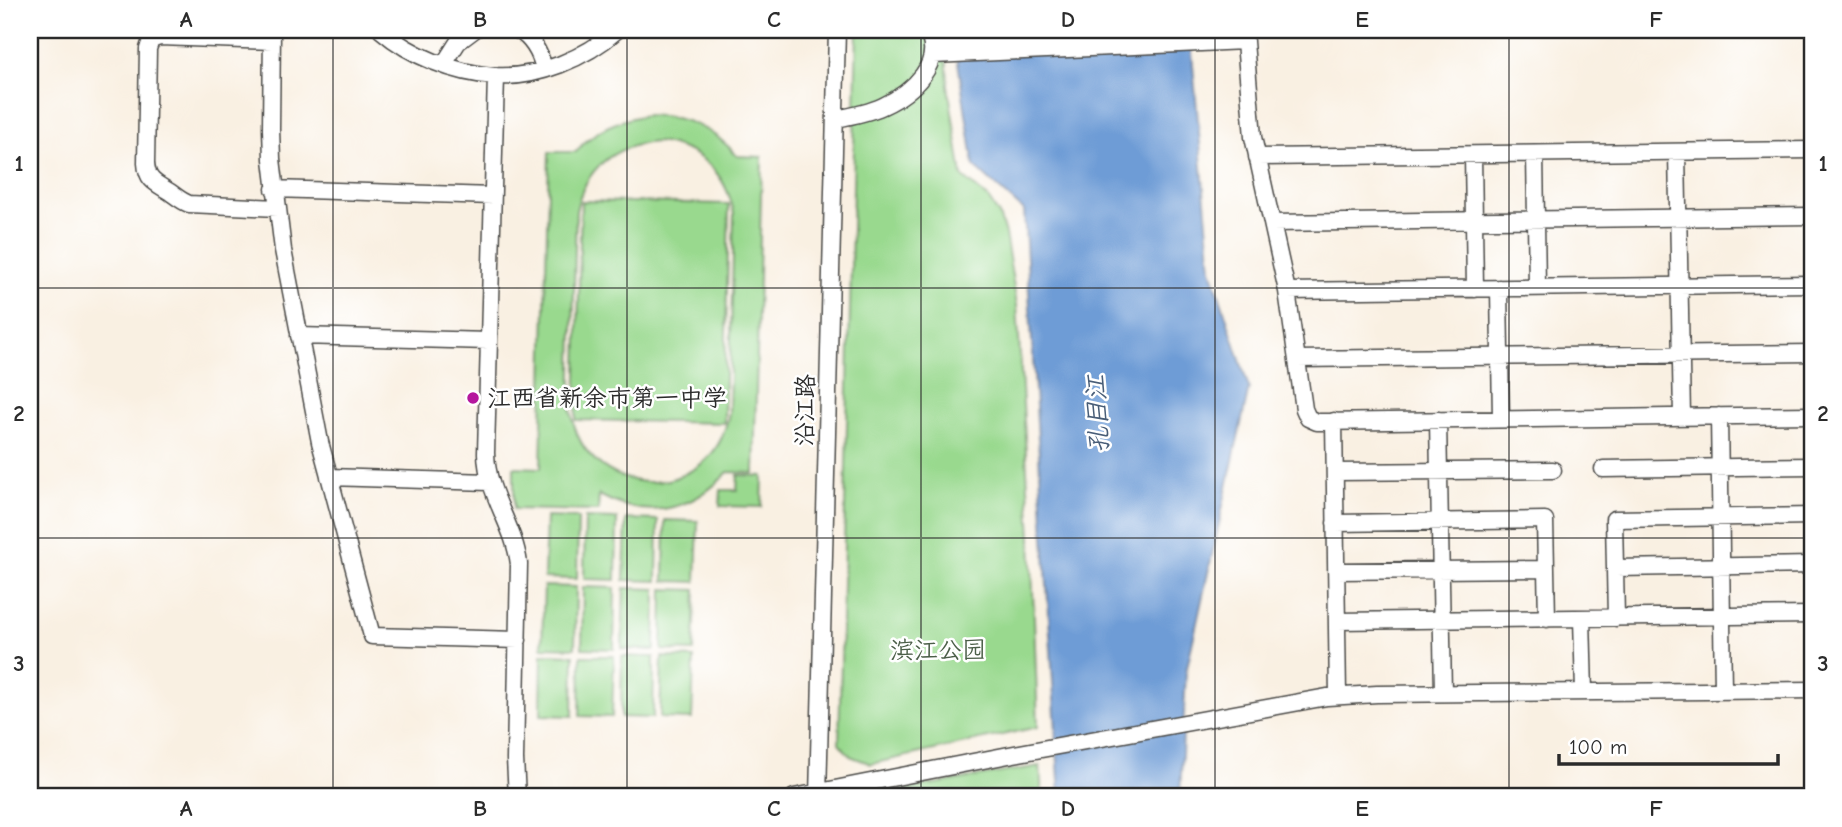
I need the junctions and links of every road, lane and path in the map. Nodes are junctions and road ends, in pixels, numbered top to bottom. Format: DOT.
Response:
graph roads {
  1 [pos="381,30"];
  2 [pos="474,30"];
  3 [pos="518,30"];
  4 [pos="617,30"];
  5 [pos="837,30"];
  6 [pos="272,35"];
  7 [pos="1245,35"];
  8 [pos="1213,36"];
  9 [pos="937,45"];
  10 [pos="444,64"];
  11 [pos="544,69"];
  12 [pos="496,76"];
  13 [pos="835,119"];
  14 [pos="1812,150"];
  15 [pos="1677,152"];
  16 [pos="1535,154"];
  17 [pos="1473,155"];
  18 [pos="1257,158"];
  19 [pos="274,189"];
  20 [pos="493,195"];
  21 [pos="277,208"];
  22 [pos="1812,216"];
  23 [pos="1678,218"];
  24 [pos="1474,220"];
  25 [pos="1536,220"];
  26 [pos="1272,223"];
  27 [pos="1812,284"];
  28 [pos="1679,286"];
  29 [pos="1499,288"];
  30 [pos="1538,288"];
  31 [pos="1475,289"];
  32 [pos="1287,291"];
  33 [pos="299,336"];
  34 [pos="489,341"];
  35 [pos="1812,353"];
  36 [pos="1681,354"];
  37 [pos="1500,357"];
  38 [pos="1297,359"];
  39 [pos="1812,415"];
  40 [pos="1719,416"];
  41 [pos="1682,417"];
  42 [pos="1501,419"];
  43 [pos="1438,420"];
  44 [pos="1334,421"];
  45 [pos="1812,466"];
  46 [pos="1720,467"];
  47 [pos="1603,469"];
  48 [pos="1553,470"];
  49 [pos="1439,471"];
  50 [pos="1335,472"];
  51 [pos="329,477"];
  52 [pos="489,482"];
  53 [pos="1812,516"];
  54 [pos="1720,518"];
  55 [pos="1440,521"];
  56 [pos="1335,523"];
  57 [pos="1812,565"];
  58 [pos="1721,566"];
  59 [pos="1615,568"];
  60 [pos="1546,569"];
  61 [pos="1441,570"];
  62 [pos="1336,571"];
  63 [pos="1812,615"];
  64 [pos="1722,616"];
  65 [pos="1582,618"];
  66 [pos="1616,618"];
  67 [pos="1547,619"];
  68 [pos="1442,620"];
  69 [pos="1337,621"];
  70 [pos="518,640"];
  71 [pos="1724,690"];
  72 [pos="1812,690"];
  73 [pos="1584,692"];
  74 [pos="1443,693"];
  75 [pos="1338,696"];
  76 [pos="817,795"];
  77 [pos="517,797"];
  78 [pos="794,797"];
  1 -- 10 [label="street"];
  2 -- 10 [label="street"];
  3 -- 11 [label="street"];
  4 -- 11 [label="street"];
  5 -- 13 [label="street, 沿江路"];
  6 -- 19 [label="street"];
  6 -- 21 [label="street"];
  7 -- 8 [label="street"];
  7 -- 18 [label="street"];
  8 -- 9 [label="street"];
  9 -- 13 [label="street"];
  10 -- 12 [label="street"];
  11 -- 12 [label="street"];
  12 -- 20 [label="street"];
  13 -- 76 [label="street, 沿江路"];
  14 -- 15 [label="street"];
  15 -- 16 [label="street"];
  15 -- 23 [label="street"];
  16 -- 17 [label="street"];
  16 -- 25 [label="street"];
  17 -- 18 [label="street"];
  17 -- 24 [label="street"];
  18 -- 26 [label="street"];
  19 -- 20 [label="street"];
  19 -- 21 [label="street"];
  20 -- 34 [label="street"];
  21 -- 33 [label="street"];
  22 -- 23 [label="street"];
  23 -- 25 [label="street"];
  23 -- 28 [label="street"];
  24 -- 25 [label="street"];
  24 -- 26 [label="street"];
  24 -- 31 [label="street"];
  25 -- 30 [label="street"];
  26 -- 32 [label="street"];
  27 -- 28 [label="street"];
  28 -- 30 [label="street"];
  28 -- 36 [label="street"];
  29 -- 30 [label="street"];
  29 -- 31 [label="street"];
  29 -- 37 [label="street"];
  31 -- 32 [label="street"];
  32 -- 38 [label="street"];
  33 -- 34 [label="street"];
  33 -- 51 [label="street"];
  34 -- 52 [label="street"];
  35 -- 36 [label="street"];
  36 -- 37 [label="street"];
  36 -- 41 [label="street"];
  37 -- 38 [label="street"];
  37 -- 42 [label="street"];
  38 -- 44 [label="street"];
  39 -- 40 [label="street"];
  40 -- 41 [label="street"];
  40 -- 46 [label="street"];
  41 -- 42 [label="street"];
  42 -- 43 [label="street"];
  43 -- 44 [label="street"];
  43 -- 49 [label="street"];
  44 -- 50 [label="street"];
  45 -- 46 [label="street"];
  46 -- 47 [label="street"];
  46 -- 54 [label="street"];
  48 -- 49 [label="street"];
  49 -- 50 [label="street"];
  49 -- 55 [label="street"];
  50 -- 56 [label="street"];
  51 -- 52 [label="street"];
  51 -- 70 [label="street"];
  52 -- 70 [label="street"];
  53 -- 54 [label="street"];
  54 -- 58 [label="street"];
  54 -- 59 [label="street"];
  55 -- 56 [label="street"];
  55 -- 60 [label="street"];
  55 -- 61 [label="street"];
  56 -- 62 [label="street"];
  57 -- 58 [label="street"];
  58 -- 59 [label="street"];
  58 -- 64 [label="street"];
  59 -- 66 [label="street"];
  60 -- 61 [label="street"];
  60 -- 67 [label="street"];
  61 -- 62 [label="street"];
  61 -- 68 [label="street"];
  62 -- 69 [label="street"];
  63 -- 64 [label="street"];
  64 -- 66 [label="street"];
  64 -- 71 [label="street"];
  65 -- 66 [label="street"];
  65 -- 67 [label="street"];
  65 -- 73 [label="street"];
  67 -- 68 [label="street"];
  68 -- 69 [label="street"];
  68 -- 74 [label="street"];
  69 -- 75 [label="street"];
  70 -- 77 [label="street"];
  71 -- 72 [label="street"];
  71 -- 73 [label="street"];
  73 -- 74 [label="street"];
  74 -- 75 [label="street"];
  75 -- 76 [label="street"];
  76 -- 78 [label="street"];
}
